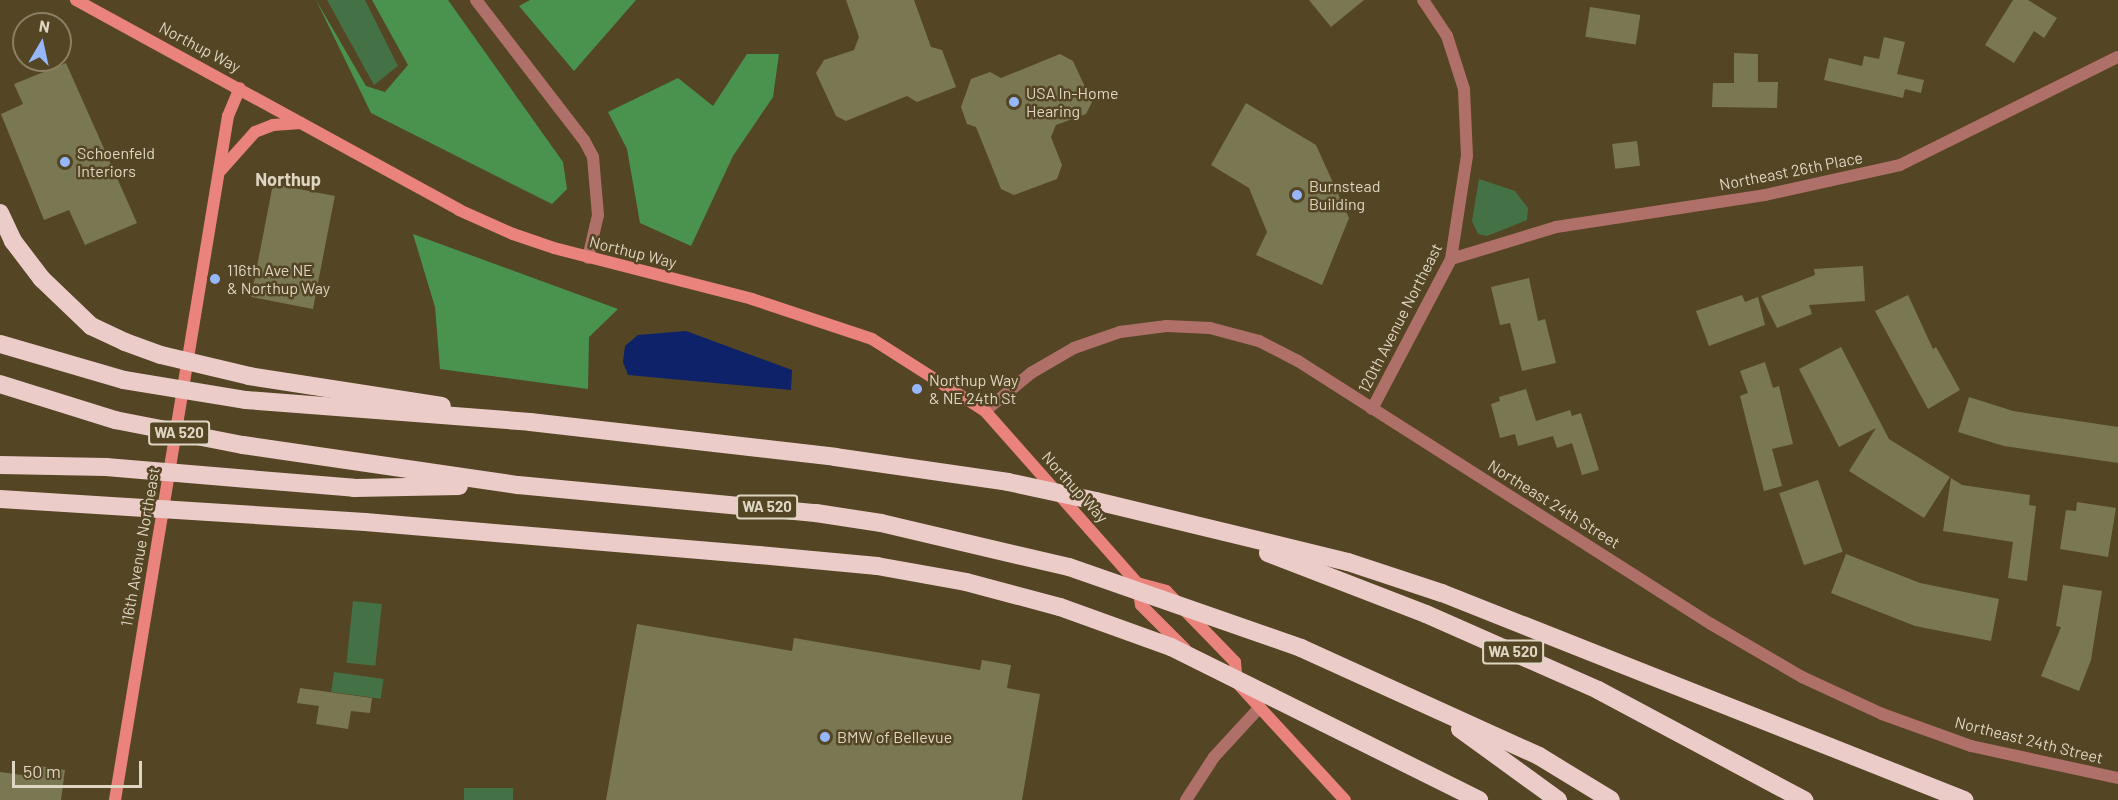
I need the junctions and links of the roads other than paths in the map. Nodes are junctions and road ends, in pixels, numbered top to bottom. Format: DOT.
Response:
graph roads {
  1 [pos="76,0"];
  2 [pos="476,0"];
  3 [pos="1423,0"];
  4 [pos="2118,57"];
  5 [pos="240,88"];
  6 [pos="305,123"];
  7 [pos="220,171"];
  8 [pos="0,213"];
  9 [pos="588,258"];
  10 [pos="1451,259"];
  11 [pos="0,345"];
  12 [pos="0,384"];
  13 [pos="1372,409"];
  14 [pos="985,411"];
  15 [pos="530,422"];
  16 [pos="0,465"];
  17 [pos="518,485"];
  18 [pos="0,499"];
  19 [pos="1210,531"];
  20 [pos="1137,583"];
  21 [pos="1237,683"];
  22 [pos="1260,707"];
  23 [pos="1430,707"];
  24 [pos="2118,778"];
  25 [pos="115,800"];
  26 [pos="1186,800"];
  27 [pos="1345,800"];
  28 [pos="1479,800"];
  29 [pos="1558,800"];
  30 [pos="1611,800"];
  31 [pos="1804,800"];
  32 [pos="1964,800"];
  1 -- 5 [label="main road, Northup Way"];
  2 -- 9 [label="street"];
  3 -- 10 [label="street, 120th Avenue Northeast"];
  4 -- 10 [label="street, Northeast 26th Place"];
  5 -- 6 [label="main road, Northup Way"];
  5 -- 7 [label="main road, 116th Avenue Northeast"];
  6 -- 7 [label="main road"];
  6 -- 9 [label="main road, Northup Way"];
  7 -- 25 [label="main road, 116th Avenue Northeast"];
  8 -- 15 [label="highway"];
  9 -- 14 [label="main road, Northup Way"];
  10 -- 13 [label="street, 120th Avenue Northeast"];
  11 -- 15 [label="highway, WA 520"];
  12 -- 17 [label="highway, WA 520"];
  13 -- 14 [label="street, Northeast 24th Street"];
  13 -- 24 [label="street, Northeast 24th Street"];
  14 -- 20 [label="main road, Northup Way"];
  15 -- 19 [label="highway, WA 520"];
  16 -- 17 [label="highway"];
  17 -- 23 [label="highway, WA 520"];
  18 -- 28 [label="highway"];
  19 -- 31 [label="highway, WA 520"];
  19 -- 32 [label="highway"];
  20 -- 21 [label="main road, Northup Way"];
  20 -- 21 [label="main road, Northup Way"];
  21 -- 22 [label="main road, Northup Way"];
  22 -- 26 [label="street"];
  22 -- 27 [label="main road, Northup Way"];
  23 -- 29 [label="highway"];
  23 -- 30 [label="highway, WA 520"];
}
